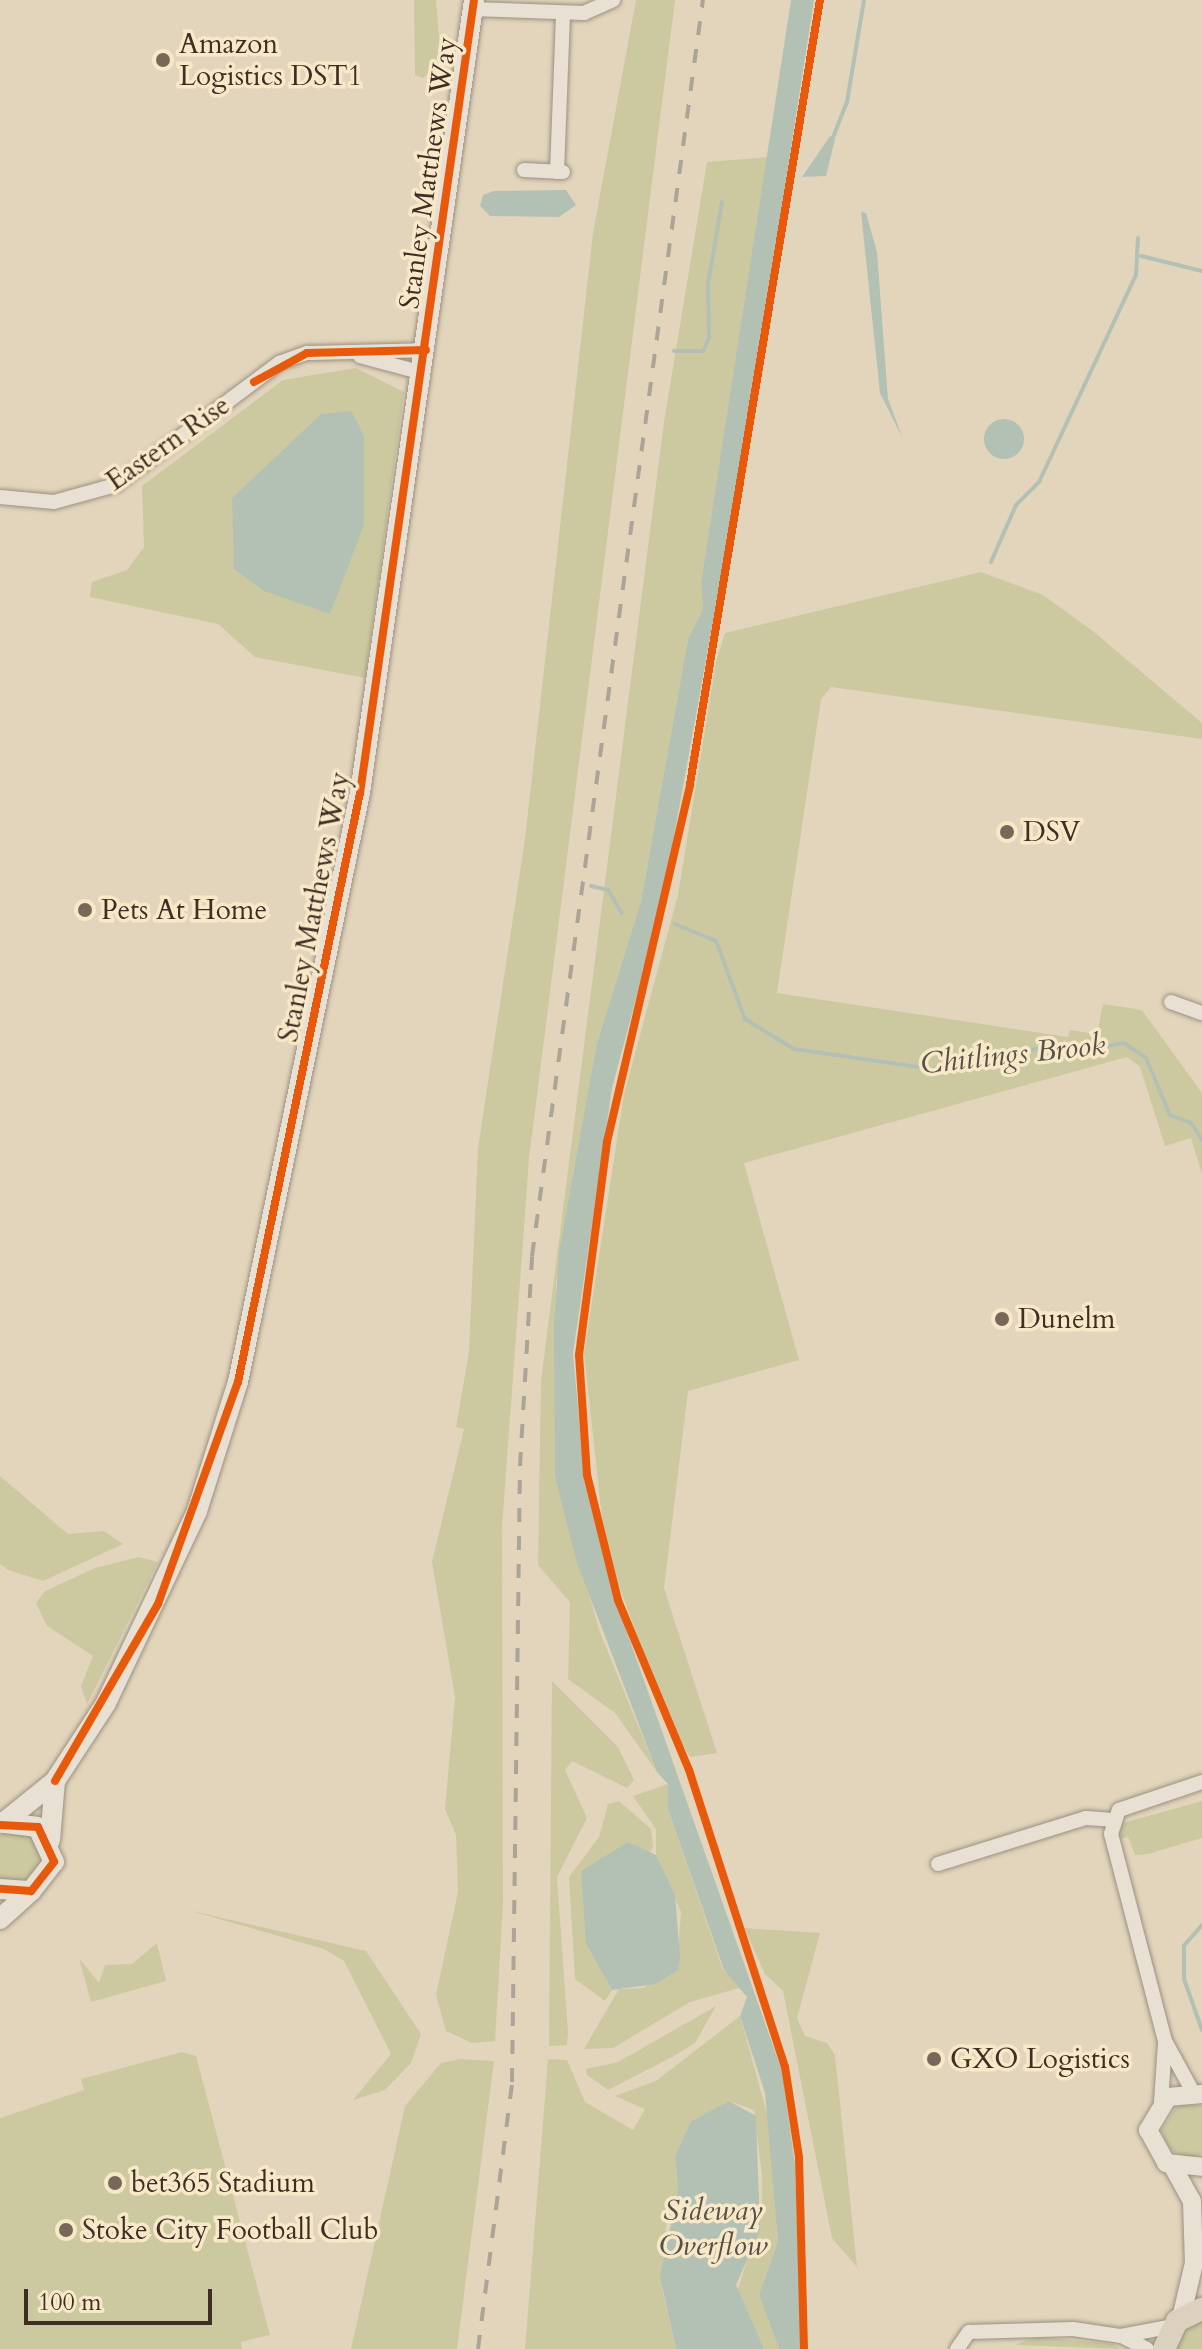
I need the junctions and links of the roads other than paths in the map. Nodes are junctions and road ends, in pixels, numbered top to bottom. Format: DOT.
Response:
graph roads {
  1 [pos="613,0"];
  2 [pos="474,4"];
  3 [pos="563,14"];
  4 [pos="524,170"];
  5 [pos="325,350"];
  6 [pos="426,350"];
  7 [pos="423,373"];
  8 [pos="0,497"];
  9 [pos="1171,1002"];
  10 [pos="1202,1013"];
  11 [pos="55,1781"];
  12 [pos="1202,1782"];
  13 [pos="1113,1820"];
  14 [pos="2,1824"];
  15 [pos="50,1840"];
  16 [pos="938,1864"];
  17 [pos="0,1889"];
  18 [pos="31,1891"];
  19 [pos="0,1919"];
  20 [pos="1165,2041"];
  21 [pos="1197,2093"];
  22 [pos="1161,2102"];
  23 [pos="1173,2167"];
  24 [pos="1202,2167"];
  25 [pos="1202,2309"];
  26 [pos="1177,2322"];
  27 [pos="1121,2336"];
  28 [pos="957,2349"];
  29 [pos="1147,2349"];
  30 [pos="1164,2349"];
  1 -- 3 [label="street"];
  2 -- 3 [label="street"];
  2 -- 6 [label="main road, Stanley Matthews Way"];
  3 -- 4 [label="street"];
  5 -- 6 [label="street, Eastern Rise"];
  5 -- 7 [label="street, Eastern Rise"];
  5 -- 8 [label="street, Eastern Rise"];
  6 -- 7 [label="main road, Stanley Matthews Way"];
  7 -- 11 [label="main road, Stanley Matthews Way"];
  9 -- 10 [label="street"];
  11 -- 14 [label="main road, Stanley Matthews Way"];
  11 -- 15 [label="main road, Stanley Matthews Way"];
  12 -- 13 [label="street"];
  13 -- 16 [label="street"];
  13 -- 20 [label="street"];
  14 -- 15 [label="main road"];
  15 -- 18 [label="main road, Stanley Matthews Way"];
  17 -- 18 [label="main road"];
  18 -- 19 [label="main road"];
  20 -- 21 [label="street"];
  20 -- 22 [label="street"];
  21 -- 22 [label="street"];
  22 -- 23 [label="street"];
  23 -- 24 [label="street"];
  23 -- 26 [label="street"];
  25 -- 26 [label="main road"];
  26 -- 27 [label="street"];
  26 -- 30 [label="main road"];
  27 -- 28 [label="street"];
  27 -- 29 [label="street"];
}
